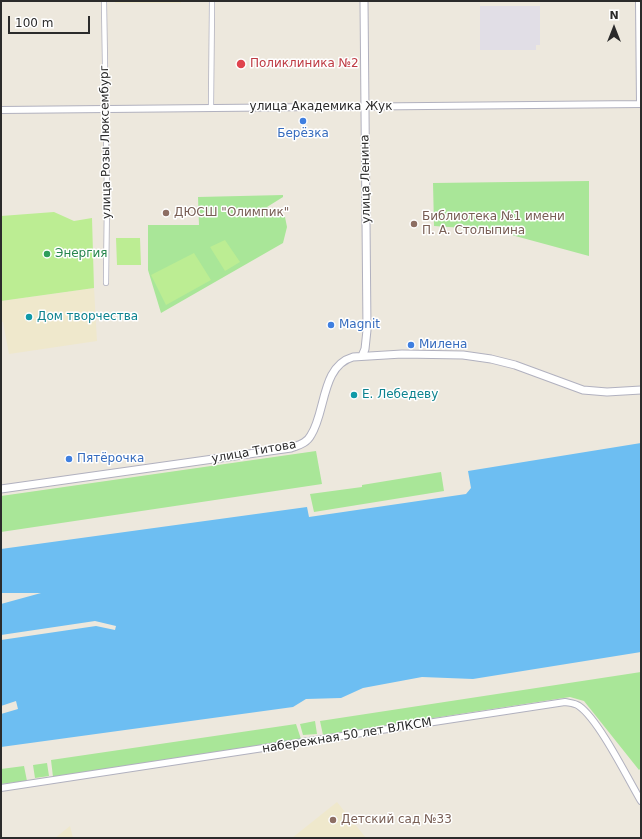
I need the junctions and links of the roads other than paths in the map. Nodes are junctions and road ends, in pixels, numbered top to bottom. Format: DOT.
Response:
graph roads {
  1 [pos="104,1"];
  2 [pos="212,1"];
  3 [pos="364,1"];
  4 [pos="639,1"];
  5 [pos="640,104"];
  6 [pos="364,106"];
  7 [pos="210,108"];
  8 [pos="106,109"];
  9 [pos="1,110"];
  10 [pos="106,283"];
  11 [pos="362,356"];
  12 [pos="641,390"];
  13 [pos="1,489"];
  14 [pos="1,788"];
  15 [pos="641,801"];
  1 -- 8 [label="street, улица Розы Люксембург"];
  2 -- 7 [label="street"];
  3 -- 6 [label="main road, улица Ленина"];
  4 -- 5 [label="street"];
  5 -- 6 [label="street, улица Академика Жук"];
  6 -- 7 [label="street, улица Академика Жук"];
  6 -- 11 [label="main road, улица Ленина"];
  7 -- 8 [label="street, улица Академика Жук"];
  8 -- 9 [label="street, улица Академика Жук"];
  8 -- 10 [label="street, улица Розы Люксембург"];
  11 -- 12 [label="main road, улица Титова"];
  11 -- 13 [label="main road, улица Титова"];
  14 -- 15 [label="street, набережная 50 лет ВЛКСМ"];
}
